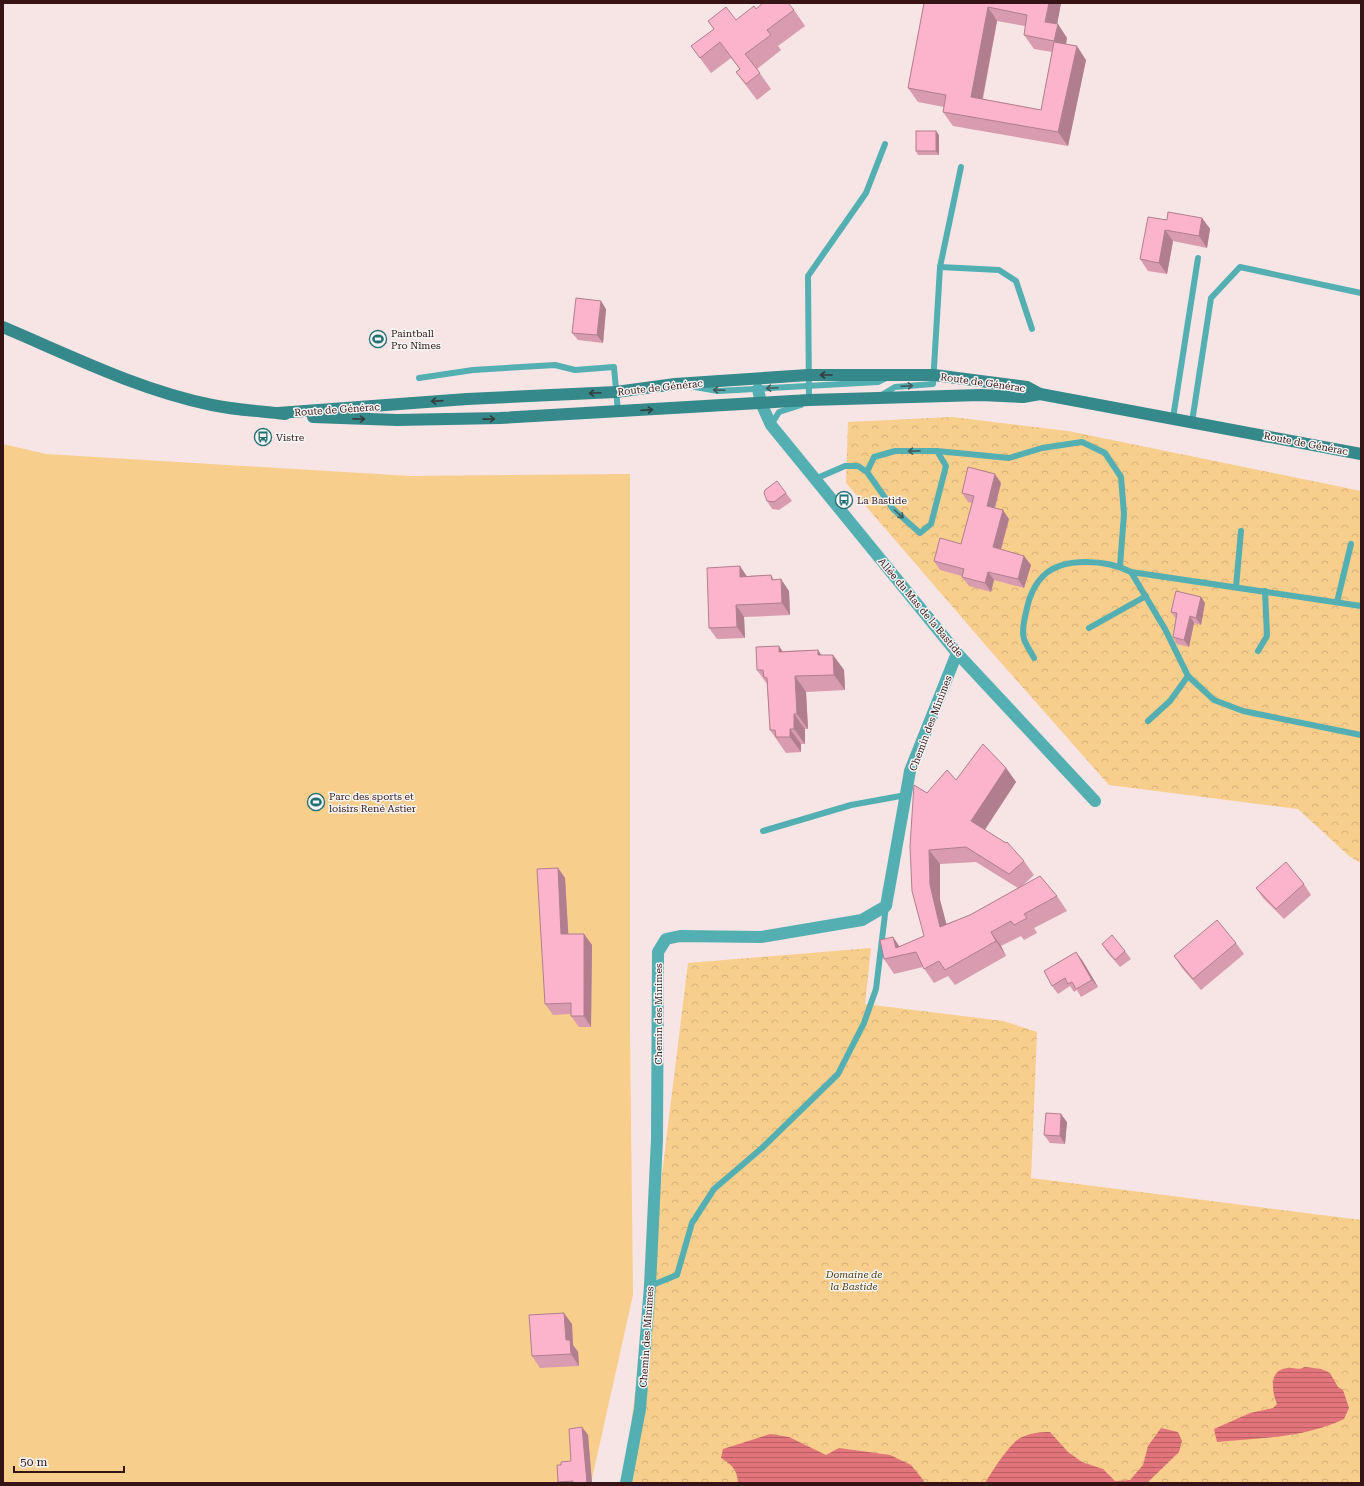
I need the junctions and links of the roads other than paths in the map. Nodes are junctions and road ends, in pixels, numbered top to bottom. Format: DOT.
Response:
graph roads {
  1 [pos="885,144"];
  2 [pos="961,167"];
  3 [pos="1198,258"];
  4 [pos="940,267"];
  5 [pos="1361,293"];
  6 [pos="3,327"];
  7 [pos="1032,329"];
  8 [pos="934,375"];
  9 [pos="419,378"];
  10 [pos="808,380"];
  11 [pos="675,384"];
  12 [pos="758,389"];
  13 [pos="616,392"];
  14 [pos="1040,394"];
  15 [pos="981,395"];
  16 [pos="875,399"];
  17 [pos="808,400"];
  18 [pos="761,402"];
  19 [pos="617,409"];
  20 [pos="278,413"];
  21 [pos="1173,418"];
  22 [pos="1192,422"];
  23 [pos="771,425"];
  24 [pos="936,451"];
  25 [pos="1361,454"];
  26 [pos="867,472"];
  27 [pos="815,479"];
  28 [pos="1241,531"];
  29 [pos="1351,544"];
  30 [pos="1120,566"];
  31 [pos="1131,572"];
  32 [pos="1236,587"];
  33 [pos="1265,591"];
  34 [pos="1146,596"];
  35 [pos="1337,602"];
  36 [pos="1361,606"];
  37 [pos="1089,628"];
  38 [pos="1258,651"];
  39 [pos="957,653"];
  40 [pos="1034,658"];
  41 [pos="1188,676"];
  42 [pos="1148,721"];
  43 [pos="1361,735"];
  44 [pos="906,796"];
  45 [pos="1095,801"];
  46 [pos="763,831"];
  47 [pos="886,906"];
  48 [pos="650,1286"];
  49 [pos="626,1483"];
  1 -- 10 [label="lane"];
  2 -- 4 [label="lane"];
  3 -- 21 [label="lane"];
  4 -- 7 [label="lane"];
  4 -- 8 [label="lane"];
  5 -- 22 [label="lane"];
  6 -- 20 [label="street, Route de Générac"];
  8 -- 10 [label="street, Route de Générac, one-way"];
  8 -- 14 [label="street, Route de Générac"];
  16 -- 8 [label="lane, one-way"];
  9 -- 13 [label="lane"];
  10 -- 11 [label="street, Route de Générac"];
  10 -- 12 [label="lane, one-way"];
  10 -- 17 [label="lane"];
  12 -- 11 [label="lane, one-way"];
  11 -- 13 [label="street, Route de Générac"];
  12 -- 18 [label="street, Allée du Mas de la Bastide"];
  13 -- 19 [label="lane"];
  13 -- 20 [label="street, Route de Générac, one-way"];
  14 -- 15 [label="street, Route de Générac"];
  14 -- 21 [label="street, Route de Générac"];
  15 -- 16 [label="street, Route de Générac"];
  15 -- 23 [label="lane"];
  16 -- 17 [label="street, Route de Générac"];
  17 -- 18 [label="street, Route de Générac"];
  19 -- 18 [label="street, Route de Générac, one-way"];
  18 -- 23 [label="street, Allée du Mas de la Bastide"];
  20 -- 19 [label="street, Route de Générac, one-way"];
  21 -- 22 [label="street, Route de Générac"];
  22 -- 25 [label="street, Route de Générac"];
  23 -- 27 [label="street, Allée du Mas de la Bastide"];
  24 -- 26 [label="lane, one-way"];
  26 -- 24 [label="lane, one-way"];
  24 -- 30 [label="lane"];
  26 -- 27 [label="lane"];
  27 -- 39 [label="street, Allée du Mas de la Bastide"];
  28 -- 32 [label="lane"];
  29 -- 35 [label="lane"];
  30 -- 31 [label="lane"];
  30 -- 40 [label="lane"];
  31 -- 32 [label="lane"];
  31 -- 34 [label="lane"];
  32 -- 33 [label="lane"];
  33 -- 35 [label="lane"];
  33 -- 38 [label="lane"];
  34 -- 37 [label="lane"];
  34 -- 41 [label="lane"];
  35 -- 36 [label="lane"];
  39 -- 44 [label="street, Chemin des Minimes"];
  39 -- 45 [label="street, Allée du Mas de la Bastide"];
  41 -- 42 [label="lane"];
  41 -- 43 [label="lane"];
  44 -- 46 [label="lane"];
  44 -- 47 [label="street, Chemin des Minimes"];
  47 -- 48 [label="lane"];
  47 -- 48 [label="street, Chemin des Minimes"];
  48 -- 49 [label="street, Chemin des Minimes"];
}
